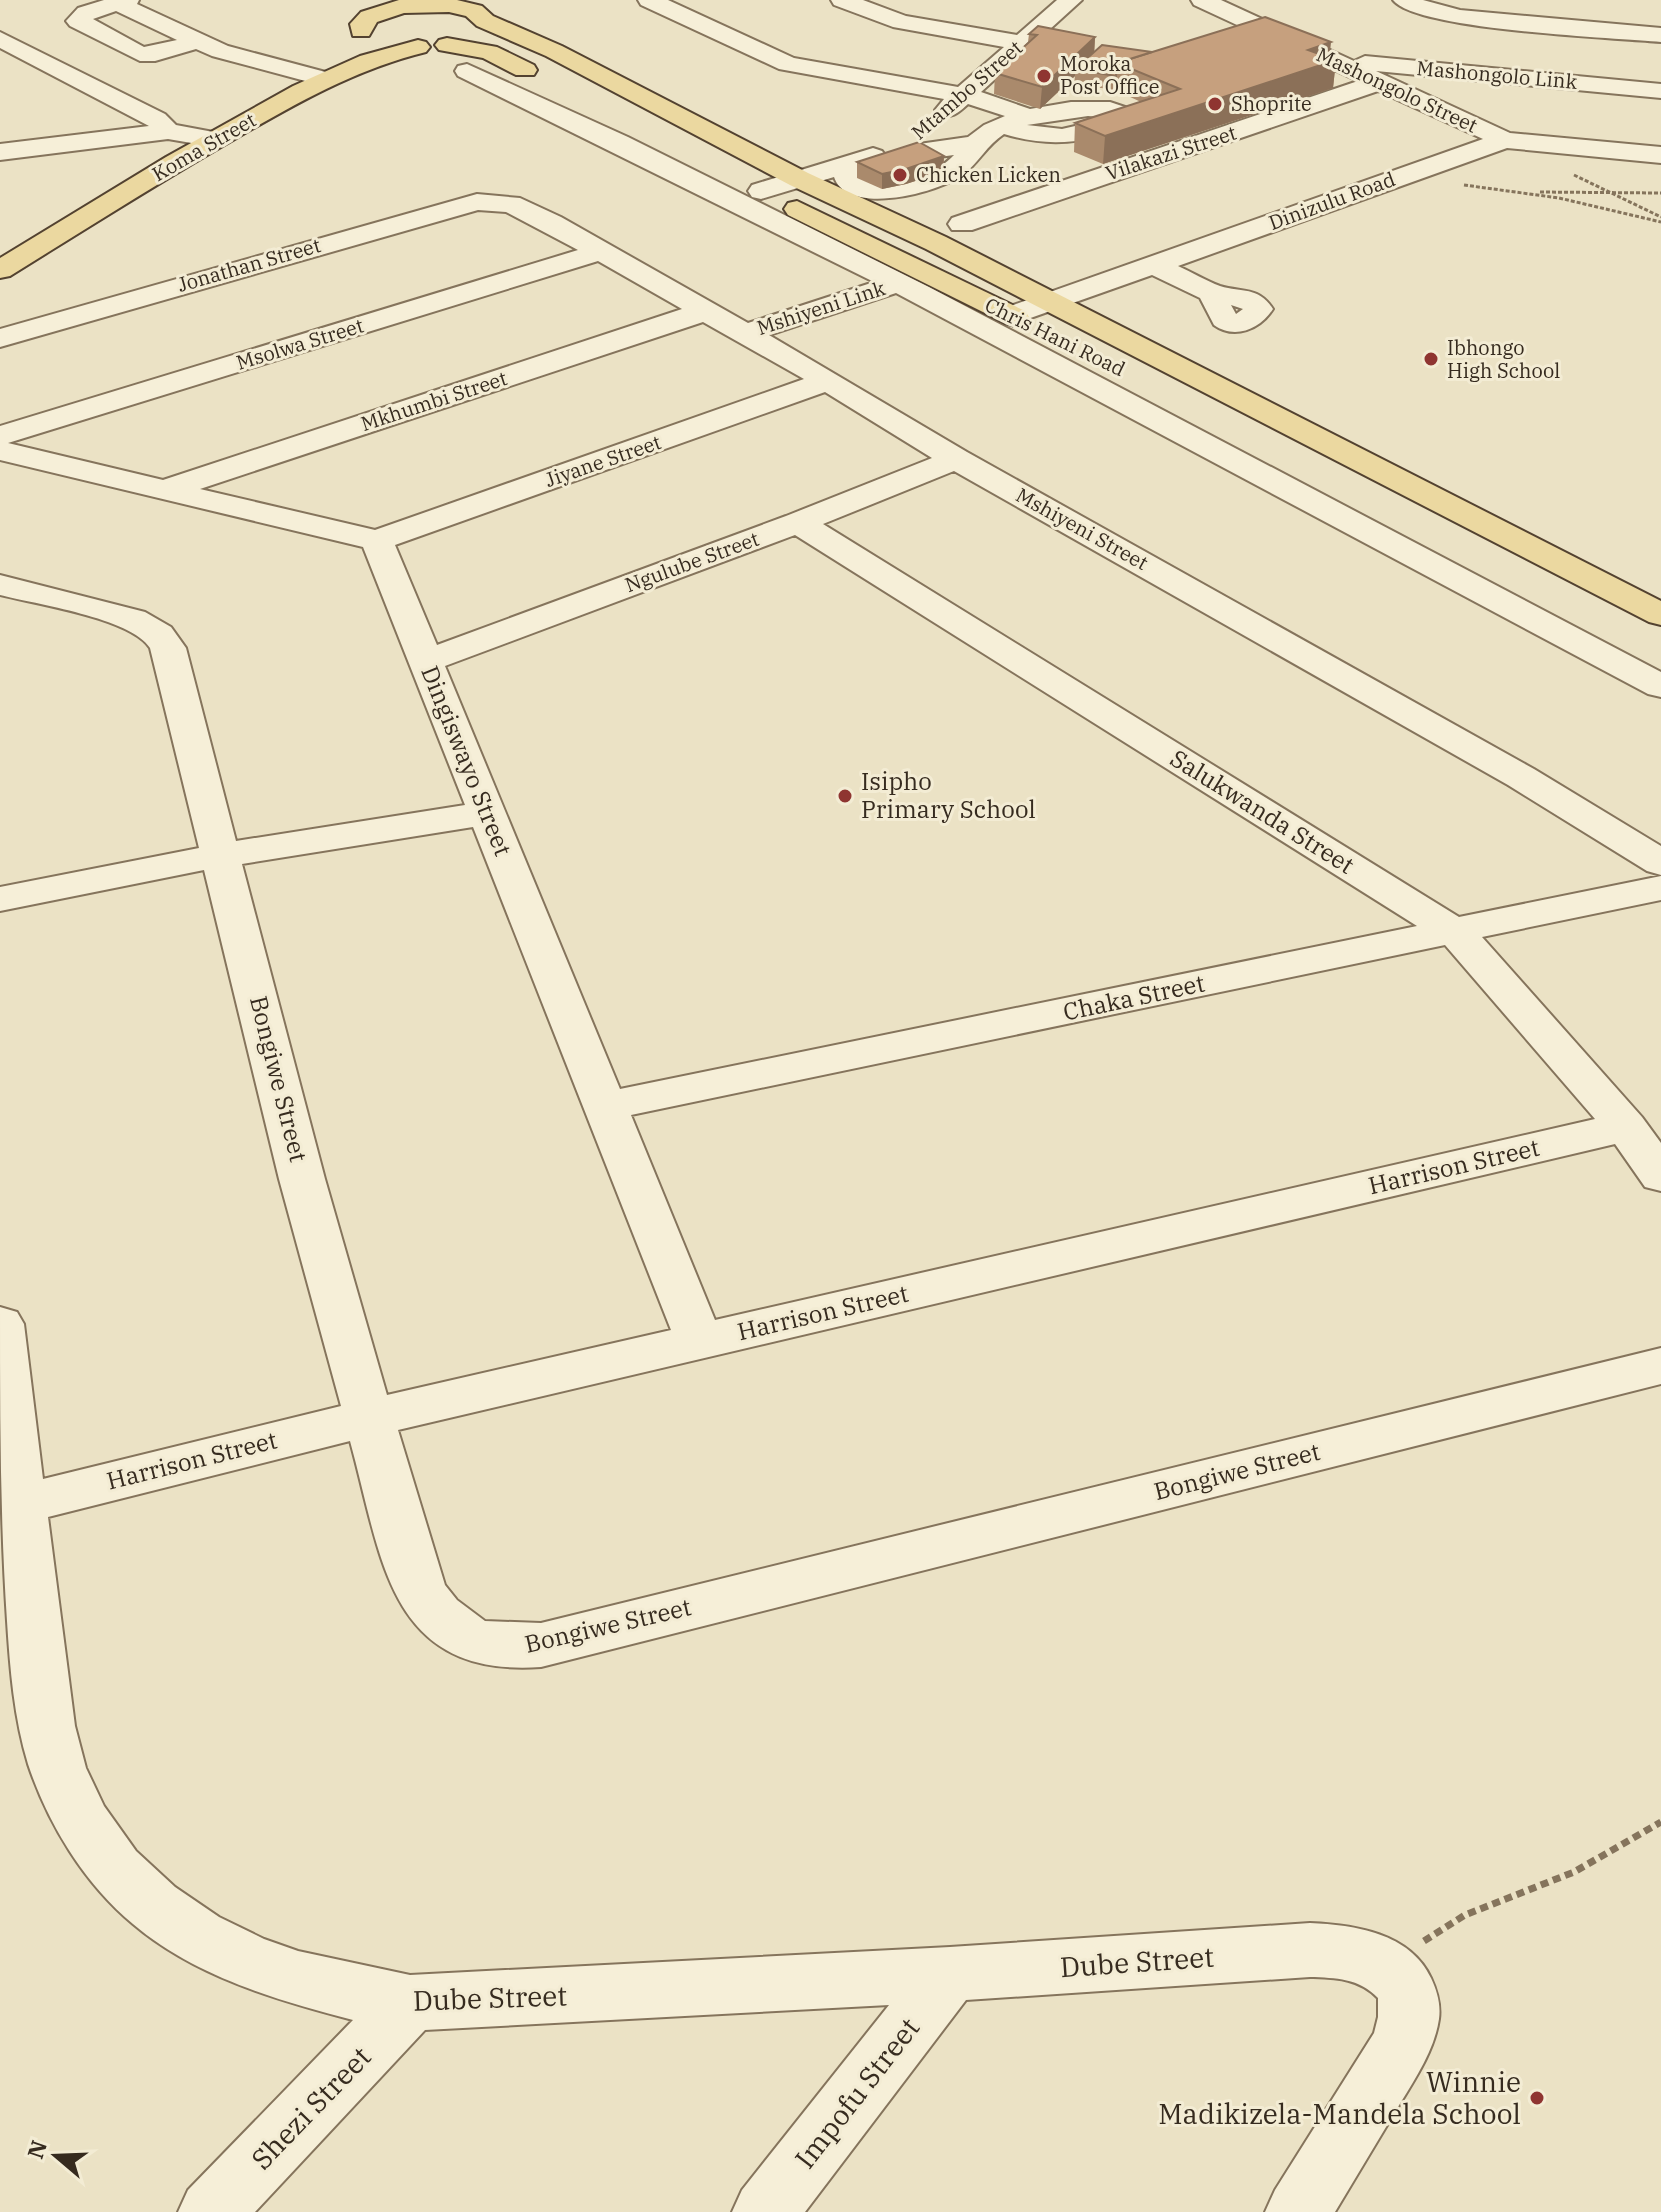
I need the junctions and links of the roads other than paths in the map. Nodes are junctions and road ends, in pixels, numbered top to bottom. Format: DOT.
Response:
graph roads {
  1 [pos="649,0"];
  2 [pos="842,0"];
  3 [pos="899,0"];
  4 [pos="1071,0"];
  5 [pos="1202,0"];
  6 [pos="1404,0"];
  7 [pos="123,2"];
  8 [pos="414,3"];
  9 [pos="1253,3"];
  10 [pos="1225,10"];
  11 [pos="879,16"];
  12 [pos="485,21"];
  13 [pos="361,31"];
  14 [pos="1206,31"];
  15 [pos="1661,35"];
  16 [pos="0,39"];
  17 [pos="197,41"];
  18 [pos="1021,43"];
  19 [pos="447,45"];
  20 [pos="418,47"];
  21 [pos="29,54"];
  22 [pos="228,54"];
  23 [pos="0,58"];
  24 [pos="1334,60"];
  25 [pos="200,66"];
  26 [pos="289,71"];
  27 [pos="467,71"];
  28 [pos="324,79"];
  29 [pos="1380,82"];
  30 [pos="1661,91"];
  31 [pos="962,95"];
  32 [pos="1026,116"];
  33 [pos="1002,126"];
  34 [pos="176,132"];
  35 [pos="215,139"];
  36 [pos="1505,140"];
  37 [pos="973,144"];
  38 [pos="0,152"];
  39 [pos="1661,155"];
  40 [pos="799,179"];
  41 [pos="761,191"];
  42 [pos="501,201"];
  43 [pos="962,224"];
  44 [pos="0,244"];
  45 [pos="600,252"];
  46 [pos="1154,265"];
  47 [pos="0,270"];
  48 [pos="898,283"];
  49 [pos="1213,293"];
  50 [pos="1050,302"];
  51 [pos="703,312"];
  52 [pos="1012,315"];
  53 [pos="744,334"];
  54 [pos="0,338"];
  55 [pos="828,381"];
  56 [pos="0,436"];
  57 [pos="0,451"];
  58 [pos="956,459"];
  59 [pos="164,490"];
  60 [pos="798,523"];
  61 [pos="377,540"];
  62 [pos="0,585"];
  63 [pos="1661,615"];
  64 [pos="1661,639"];
  65 [pos="425,661"];
  66 [pos="1661,686"];
  67 [pos="487,813"];
  68 [pos="222,855"];
  69 [pos="1661,863"];
  70 [pos="1661,888"];
  71 [pos="0,899"];
  72 [pos="1456,933"];
  73 [pos="607,1106"];
  74 [pos="1626,1127"];
  75 [pos="1661,1176"];
  76 [pos="0,1324"];
  77 [pos="700,1342"];
  78 [pos="1661,1366"];
  79 [pos="368,1418"];
  80 [pos="21,1504"];
  81 [pos="950,1974"];
  82 [pos="410,2003"];
  83 [pos="211,2212"];
  84 [pos="765,2212"];
  85 [pos="1298,2212"];
  1 -- 31 [label="street"];
  2 -- 11 [label="street"];
  3 -- 11 [label="street"];
  4 -- 18 [label="street, Mtambo Street"];
  5 -- 10 [label="street, Mashongolo Street"];
  6 -- 15 [label="street"];
  7 -- 17 [label="street"];
  7 -- 17 [label="street"];
  8 -- 12 [label="main road, Chris Hani Road"];
  8 -- 13 [label="main road, Koma Street"];
  9 -- 10 [label="street"];
  10 -- 14 [label="street"];
  10 -- 24 [label="street, Mashongolo Street"];
  11 -- 18 [label="street"];
  12 -- 19 [label="main road"];
  12 -- 40 [label="main road, Chris Hani Road"];
  13 -- 20 [label="main road"];
  13 -- 26 [label="main road, Koma Street"];
  16 -- 21 [label="street"];
  17 -- 22 [label="street"];
  18 -- 31 [label="street, Mtambo Street"];
  19 -- 20 [label="main road"];
  19 -- 41 [label="main road, Chris Hani Road"];
  20 -- 28 [label="main road, Koma Street"];
  21 -- 23 [label="street"];
  21 -- 34 [label="street"];
  22 -- 25 [label="street"];
  22 -- 26 [label="street"];
  24 -- 29 [label="street, Mashongolo Street"];
  24 -- 30 [label="street, Mashongolo Link"];
  26 -- 28 [label="street"];
  26 -- 34 [label="main road, Koma Street"];
  27 -- 48 [label="street, Chris Hani Road"];
  28 -- 35 [label="main road, Koma Street"];
  29 -- 36 [label="street, Mashongolo Street"];
  29 -- 43 [label="street, Vilakazi Street"];
  31 -- 32 [label="street"];
  31 -- 40 [label="street, Mtambo Street"];
  32 -- 33 [label="street"];
  32 -- 33 [label="street"];
  33 -- 37 [label="street"];
  34 -- 35 [label="street"];
  34 -- 38 [label="street"];
  34 -- 44 [label="main road, Koma Street"];
  35 -- 47 [label="main road, Koma Street"];
  36 -- 39 [label="street, Dinizulu Road"];
  36 -- 46 [label="street, Dinizulu Road"];
  40 -- 41 [label="street, Mtambo Street"];
  40 -- 50 [label="main road, Chris Hani Road"];
  41 -- 52 [label="main road, Chris Hani Road"];
  42 -- 45 [label="street, Mshiyeni Street"];
  42 -- 54 [label="street, Jonathan Street"];
  45 -- 51 [label="street, Mshiyeni Street"];
  45 -- 56 [label="street, Msolwa Street"];
  46 -- 49 [label="street"];
  46 -- 50 [label="street, Dinizulu Road"];
  48 -- 53 [label="street, Mshiyeni Link"];
  48 -- 66 [label="street, Chris Hani Road"];
  50 -- 52 [label="street, Dinizulu Road"];
  50 -- 63 [label="main road, Chris Hani Road"];
  51 -- 53 [label="street, Mshiyeni Street"];
  51 -- 59 [label="street, Mkhumbi Street"];
  52 -- 64 [label="main road, Chris Hani Road"];
  53 -- 55 [label="street, Mshiyeni Street"];
  55 -- 58 [label="street, Mshiyeni Street"];
  55 -- 61 [label="street, Jiyane Street"];
  57 -- 59 [label="street"];
  58 -- 60 [label="street, Ngulube Street"];
  58 -- 69 [label="street, Mshiyeni Street"];
  59 -- 61 [label="street"];
  60 -- 65 [label="street, Ngulube Street"];
  60 -- 72 [label="street, Salukwanda Street"];
  61 -- 65 [label="street, Dingiswayo Street"];
  62 -- 68 [label="street, Bongiwe Street"];
  65 -- 67 [label="street, Dingiswayo Street"];
  67 -- 68 [label="street"];
  67 -- 73 [label="street, Dingiswayo Street"];
  68 -- 71 [label="street"];
  68 -- 79 [label="street, Bongiwe Street"];
  70 -- 72 [label="street, Chaka Street"];
  72 -- 73 [label="street, Chaka Street"];
  72 -- 74 [label="street, Salukwanda Street"];
  73 -- 77 [label="street, Dingiswayo Street"];
  74 -- 75 [label="street, Salukwanda Street"];
  74 -- 77 [label="street, Harrison Street"];
  76 -- 80 [label="street, Dube Street"];
  77 -- 79 [label="street, Harrison Street"];
  78 -- 79 [label="street, Bongiwe Street"];
  79 -- 80 [label="street, Harrison Street"];
  80 -- 82 [label="street, Dube Street"];
  81 -- 82 [label="street, Dube Street"];
  81 -- 84 [label="street, Impofu Street"];
  81 -- 85 [label="street, Dube Street"];
  82 -- 83 [label="street, Shezi Street"];
}
